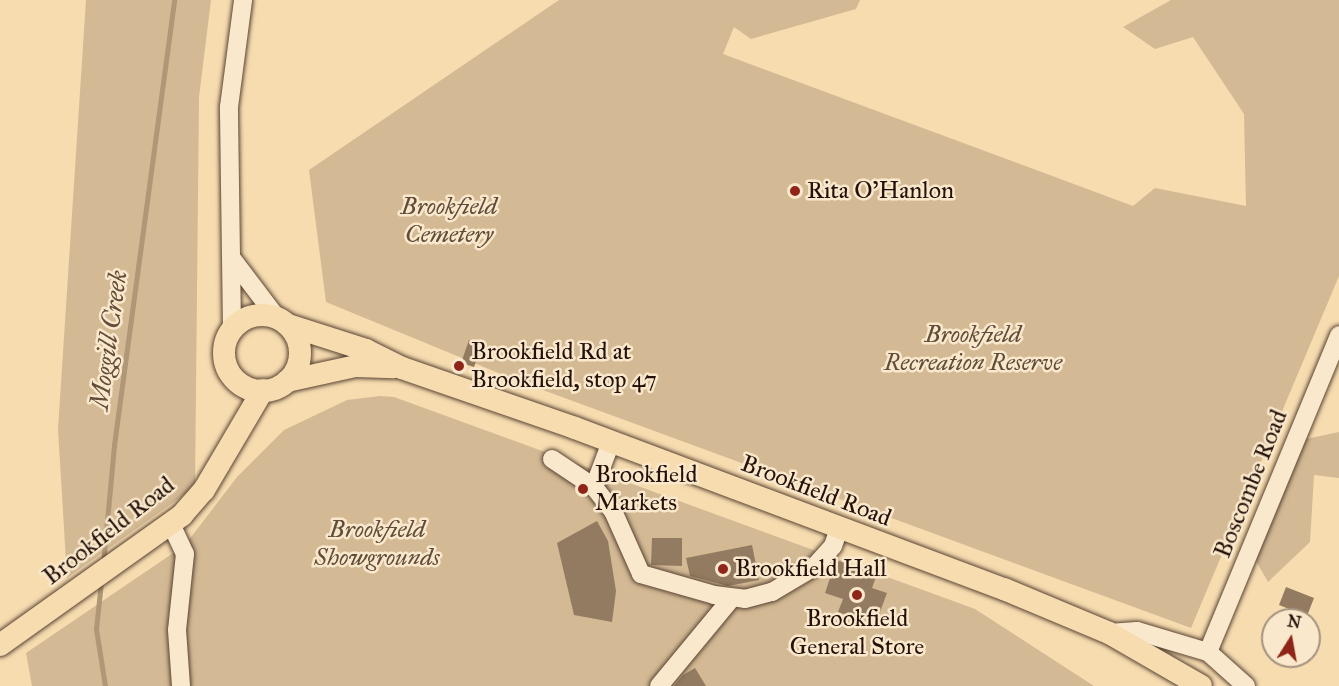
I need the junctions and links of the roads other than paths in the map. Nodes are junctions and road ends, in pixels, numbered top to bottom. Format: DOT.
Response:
graph roads {
  1 [pos="243,0"];
  2 [pos="233,260"];
  3 [pos="283,322"];
  4 [pos="232,328"];
  5 [pos="1339,335"];
  6 [pos="402,368"];
  7 [pos="287,381"];
  8 [pos="239,383"];
  9 [pos="263,390"];
  10 [pos="230,441"];
  11 [pos="611,442"];
  12 [pos="552,459"];
  13 [pos="594,487"];
  14 [pos="839,529"];
  15 [pos="163,531"];
  16 [pos="731,599"];
  17 [pos="1109,633"];
  18 [pos="0,645"];
  19 [pos="1208,652"];
  20 [pos="181,686"];
  21 [pos="659,686"];
  22 [pos="1201,686"];
  23 [pos="1246,686"];
  1 -- 2 [label="street"];
  2 -- 3 [label="street"];
  2 -- 4 [label="street"];
  3 -- 4 [label="main road"];
  3 -- 6 [label="main road, Brookfield Road"];
  3 -- 7 [label="main road"];
  4 -- 8 [label="main road"];
  5 -- 19 [label="street, Boscombe Road"];
  6 -- 7 [label="main road, Brookfield Road"];
  6 -- 11 [label="main road, Brookfield Road"];
  7 -- 9 [label="main road"];
  8 -- 9 [label="main road"];
  8 -- 10 [label="main road, Brookfield Road"];
  9 -- 10 [label="main road, Brookfield Road"];
  10 -- 15 [label="main road, Brookfield Road"];
  11 -- 13 [label="street"];
  11 -- 14 [label="main road, Brookfield Road"];
  12 -- 13 [label="street"];
  13 -- 16 [label="street"];
  14 -- 16 [label="street"];
  14 -- 17 [label="main road, Brookfield Road"];
  15 -- 18 [label="main road, Brookfield Road"];
  15 -- 20 [label="street"];
  16 -- 21 [label="street"];
  17 -- 19 [label="street"];
  17 -- 22 [label="main road, Brookfield Road"];
  19 -- 23 [label="street"];
}
